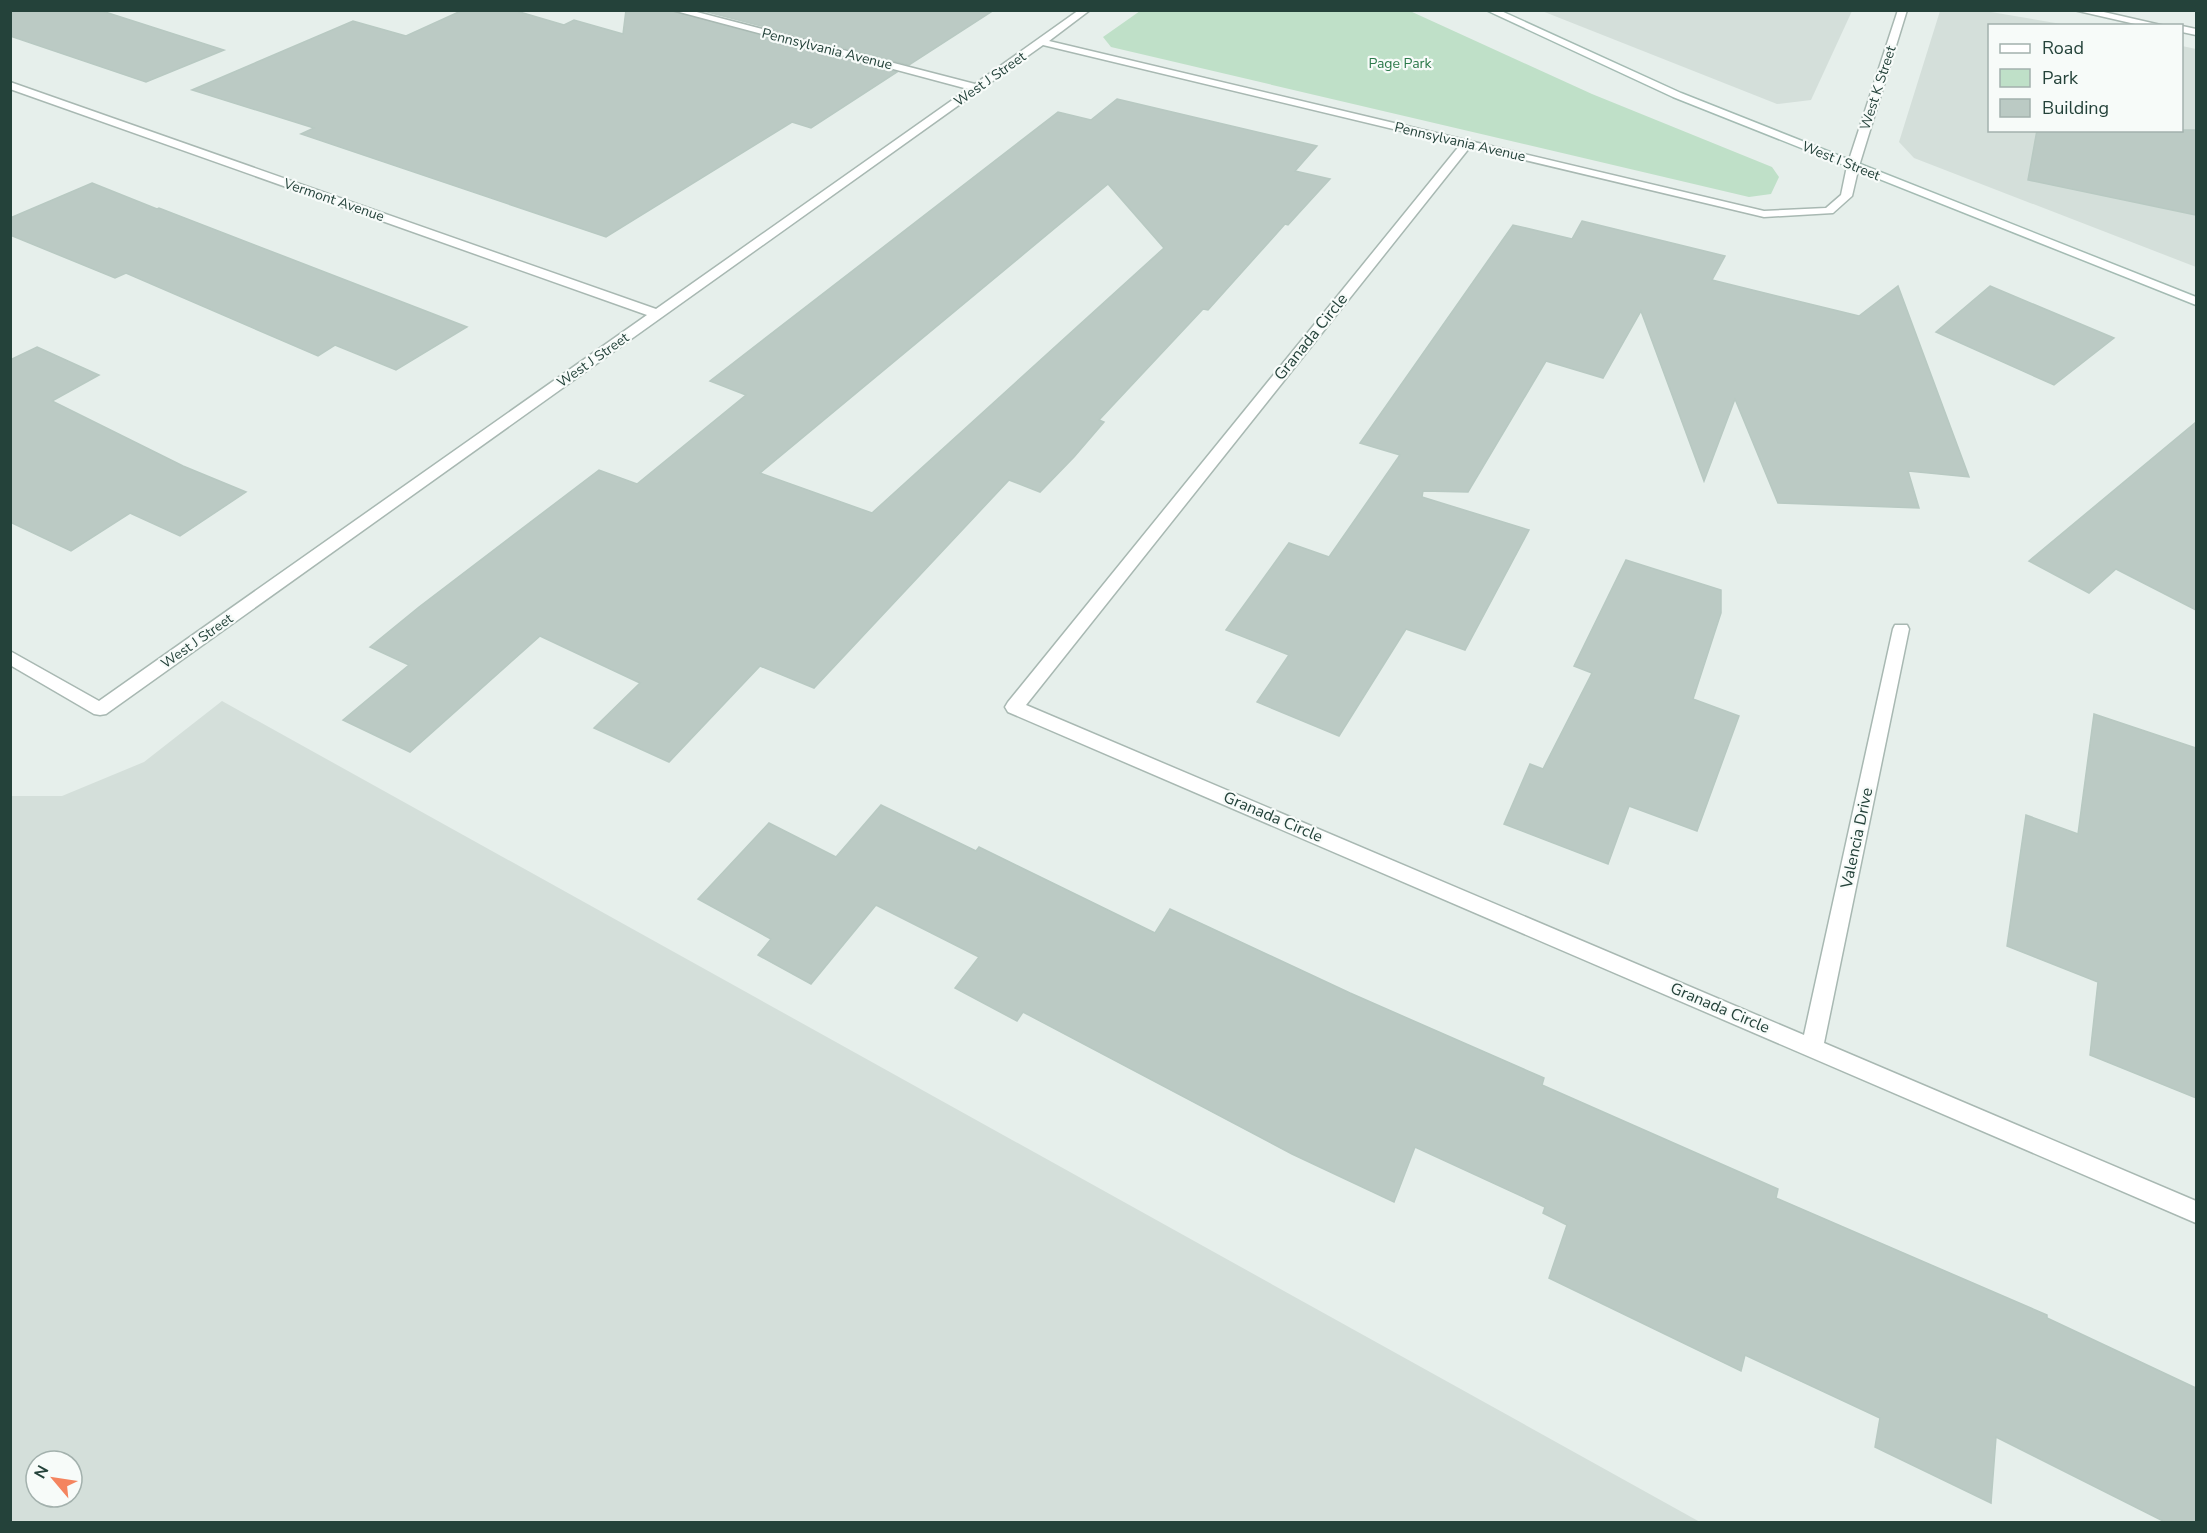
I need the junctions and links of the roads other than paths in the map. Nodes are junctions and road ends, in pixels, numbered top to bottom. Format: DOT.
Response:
graph roads {
  1 [pos="676,10"];
  2 [pos="1086,10"];
  3 [pos="1490,10"];
  4 [pos="1903,10"];
  5 [pos="2078,10"];
  6 [pos="2151,24"];
  7 [pos="1041,42"];
  8 [pos="10,86"];
  9 [pos="978,88"];
  10 [pos="1467,144"];
  11 [pos="1853,166"];
  12 [pos="2196,301"];
  13 [pos="658,314"];
  14 [pos="1901,629"];
  15 [pos="10,657"];
  16 [pos="1812,1048"];
  17 [pos="2196,1212"];
  1 -- 9 [label="street, Pennsylvania Avenue"];
  2 -- 7 [label="street, West J Street"];
  3 -- 11 [label="street, West I Street"];
  4 -- 11 [label="street, West K Street"];
  5 -- 6 [label="street"];
  7 -- 9 [label="street, West J Street"];
  7 -- 10 [label="street, Pennsylvania Avenue"];
  8 -- 13 [label="street, Vermont Avenue"];
  9 -- 13 [label="street, West J Street"];
  10 -- 11 [label="street, Pennsylvania Avenue"];
  10 -- 16 [label="street, Granada Circle"];
  11 -- 12 [label="street, West I Street"];
  13 -- 15 [label="street, West J Street"];
  14 -- 16 [label="street, Valencia Drive"];
  16 -- 17 [label="street, Granada Circle"];
}
